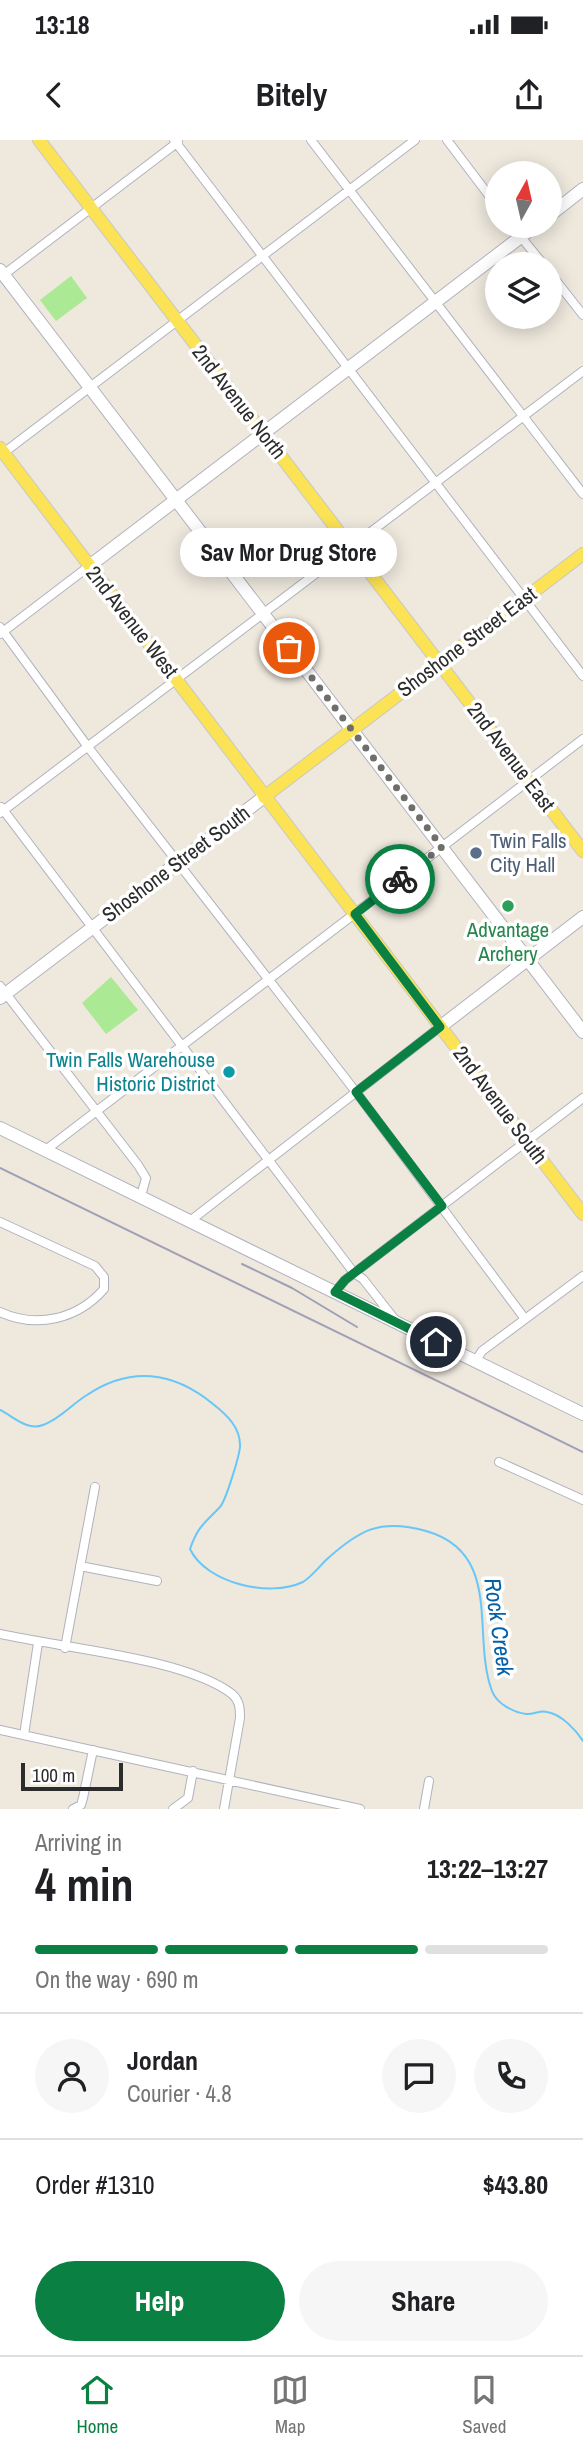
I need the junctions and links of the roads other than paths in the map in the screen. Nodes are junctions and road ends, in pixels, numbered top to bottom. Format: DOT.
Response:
graph roads {
  1 [pos="39,140"];
  2 [pos="311,140"];
  3 [pos="415,140"];
  4 [pos="447,140"];
  5 [pos="177,141"];
  6 [pos="583,189"];
  7 [pos="349,190"];
  8 [pos="485,190"];
  9 [pos="562,206"];
  10 [pos="91,208"];
  11 [pos="520,238"];
  12 [pos="522,238"];
  13 [pos="533,252"];
  14 [pos="263,257"];
  15 [pos="1,274"];
  16 [pos="562,288"];
  17 [pos="435,302"];
  18 [pos="583,315"];
  19 [pos="178,322"];
  20 [pos="348,368"];
  21 [pos="583,371"];
  22 [pos="91,388"];
  23 [pos="523,416"];
  24 [pos="263,433"];
  25 [pos="1,453"];
  26 [pos="436,483"];
  27 [pos="583,494"];
  28 [pos="176,500"];
  29 [pos="351,548"];
  30 [pos="583,554"];
  31 [pos="88,567"];
  32 [pos="524,599"];
  33 [pos="264,615"];
  34 [pos="1,631"];
  35 [pos="439,663"];
  36 [pos="583,676"];
  37 [pos="177,680"];
  38 [pos="352,730"];
  39 [pos="583,739"];
  40 [pos="88,747"];
  41 [pos="528,780"];
  42 [pos="264,797"];
  43 [pos="1,810"];
  44 [pos="442,847"];
  45 [pos="583,851"];
  46 [pos="178,862"];
  47 [pos="355,914"];
  48 [pos="583,917"];
  49 [pos="92,928"];
  50 [pos="526,960"];
  51 [pos="268,980"];
  52 [pos="2,993"];
  53 [pos="440,1027"];
  54 [pos="583,1032"];
  55 [pos="184,1045"];
  56 [pos="356,1092"];
  57 [pos="583,1098"];
  58 [pos="97,1111"];
  59 [pos="0,1128"];
  60 [pos="527,1141"];
  61 [pos="47,1149"];
  62 [pos="268,1160"];
  63 [pos="141,1196"];
  64 [pos="442,1206"];
  65 [pos="583,1214"];
  66 [pos="190,1220"];
  67 [pos="0,1222"];
  68 [pos="354,1273"];
  69 [pos="583,1276"];
  70 [pos="335,1292"];
  71 [pos="0,1312"];
  72 [pos="525,1319"];
  73 [pos="397,1323"];
  74 [pos="475,1362"];
  75 [pos="583,1414"];
  76 [pos="499,1462"];
  77 [pos="95,1487"];
  78 [pos="583,1500"];
  79 [pos="80,1566"];
  80 [pos="156,1581"];
  81 [pos="0,1634"];
  82 [pos="37,1643"];
  83 [pos="65,1648"];
  84 [pos="0,1730"];
  85 [pos="24,1735"];
  86 [pos="93,1750"];
  87 [pos="193,1771"];
  88 [pos="228,1779"];
  89 [pos="429,1781"];
  90 [pos="73,1809"];
  91 [pos="173,1809"];
  92 [pos="224,1809"];
  93 [pos="360,1809"];
  94 [pos="424,1809"];
  1 -- 10 [label="main road, 2nd Avenue North"];
  2 -- 7 [label="street"];
  3 -- 7 [label="street"];
  4 -- 8 [label="street"];
  5 -- 10 [label="street"];
  5 -- 14 [label="street"];
  6 -- 9 [label="street"];
  7 -- 14 [label="street"];
  7 -- 17 [label="street"];
  10 -- 15 [label="street"];
  10 -- 19 [label="main road, 2nd Avenue North"];
  11 -- 17 [label="street"];
  12 -- 13 [label="street"];
  14 -- 19 [label="street"];
  14 -- 20 [label="street"];
  15 -- 22 [label="street"];
  16 -- 18 [label="street"];
  17 -- 20 [label="street"];
  17 -- 23 [label="street"];
  19 -- 22 [label="street"];
  19 -- 24 [label="main road, 2nd Avenue North"];
  20 -- 24 [label="street"];
  20 -- 26 [label="street"];
  21 -- 23 [label="street"];
  22 -- 25 [label="street"];
  22 -- 28 [label="street"];
  23 -- 26 [label="street"];
  23 -- 27 [label="street"];
  24 -- 28 [label="street"];
  24 -- 29 [label="main road, 2nd Avenue North"];
  25 -- 31 [label="main road, 2nd Avenue West"];
  26 -- 29 [label="street"];
  26 -- 32 [label="street"];
  28 -- 31 [label="street"];
  28 -- 33 [label="street"];
  29 -- 33 [label="street"];
  29 -- 35 [label="main road, 2nd Avenue North"];
  30 -- 32 [label="main road, Shoshone Street East"];
  31 -- 34 [label="street"];
  31 -- 37 [label="main road, 2nd Avenue West"];
  32 -- 35 [label="main road, Shoshone Street East"];
  32 -- 36 [label="street"];
  33 -- 37 [label="street"];
  33 -- 38 [label="street"];
  34 -- 40 [label="street"];
  35 -- 38 [label="main road, Shoshone Street East"];
  35 -- 41 [label="main road, 2nd Avenue East"];
  37 -- 40 [label="street"];
  37 -- 42 [label="main road, 2nd Avenue West"];
  38 -- 42 [label="main road, Shoshone Street South"];
  38 -- 44 [label="street"];
  39 -- 41 [label="street"];
  40 -- 43 [label="street"];
  40 -- 46 [label="street"];
  41 -- 44 [label="street"];
  41 -- 45 [label="main road, 2nd Avenue East"];
  42 -- 46 [label="street, Shoshone Street South"];
  42 -- 47 [label="main road, 2nd Avenue South"];
  43 -- 49 [label="street"];
  44 -- 47 [label="street"];
  44 -- 50 [label="street"];
  46 -- 49 [label="street, Shoshone Street South"];
  46 -- 51 [label="street"];
  47 -- 51 [label="street"];
  47 -- 53 [label="main road, 2nd Avenue South"];
  48 -- 50 [label="street"];
  49 -- 52 [label="street, Shoshone Street South"];
  49 -- 55 [label="street"];
  50 -- 53 [label="street"];
  50 -- 54 [label="street"];
  51 -- 55 [label="street"];
  51 -- 56 [label="street"];
  52 -- 58 [label="street"];
  53 -- 56 [label="street"];
  53 -- 60 [label="main road, 2nd Avenue South"];
  55 -- 58 [label="street"];
  55 -- 62 [label="street"];
  56 -- 62 [label="street"];
  56 -- 64 [label="street"];
  57 -- 60 [label="street"];
  58 -- 61 [label="street"];
  58 -- 63 [label="street"];
  59 -- 61 [label="street"];
  60 -- 64 [label="street"];
  60 -- 65 [label="main road, 2nd Avenue South"];
  61 -- 63 [label="street"];
  62 -- 66 [label="street"];
  62 -- 68 [label="street"];
  63 -- 66 [label="street"];
  64 -- 68 [label="street"];
  64 -- 72 [label="street"];
  66 -- 70 [label="street"];
  67 -- 71 [label="street"];
  68 -- 70 [label="street"];
  68 -- 73 [label="street"];
  69 -- 72 [label="street"];
  70 -- 73 [label="street"];
  72 -- 74 [label="street"];
  73 -- 74 [label="street"];
  74 -- 75 [label="street"];
  76 -- 78 [label="street"];
  77 -- 79 [label="street"];
  79 -- 80 [label="street"];
  79 -- 83 [label="street"];
  81 -- 82 [label="street"];
  82 -- 83 [label="street"];
  82 -- 85 [label="street"];
  83 -- 88 [label="street"];
  84 -- 85 [label="street"];
  85 -- 86 [label="street"];
  86 -- 87 [label="street"];
  86 -- 90 [label="street"];
  87 -- 88 [label="street"];
  87 -- 91 [label="street"];
  88 -- 92 [label="street"];
  88 -- 93 [label="street"];
  89 -- 94 [label="street"];
}
